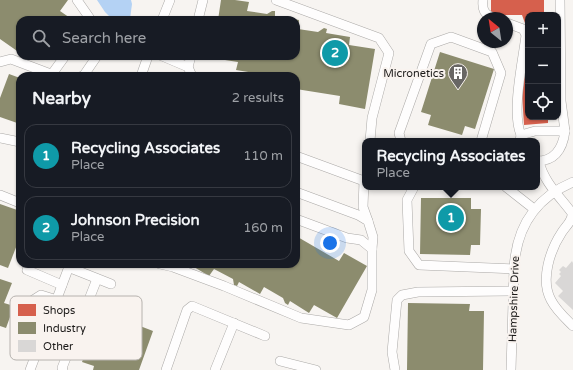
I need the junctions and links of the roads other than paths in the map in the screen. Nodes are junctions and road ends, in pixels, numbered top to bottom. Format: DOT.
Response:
graph roads {
  1 [pos="77,0"];
  2 [pos="170,0"];
  3 [pos="203,0"];
  4 [pos="276,0"];
  5 [pos="483,0"];
  6 [pos="560,0"];
  7 [pos="484,12"];
  8 [pos="88,16"];
  9 [pos="164,16"];
  10 [pos="199,16"];
  11 [pos="513,25"];
  12 [pos="63,60"];
  13 [pos="94,60"];
  14 [pos="147,60"];
  15 [pos="171,60"];
  16 [pos="189,60"];
  17 [pos="0,62"];
  18 [pos="188,67"];
  19 [pos="46,72"];
  20 [pos="56,72"];
  21 [pos="86,72"];
  22 [pos="142,72"];
  23 [pos="190,72"];
  24 [pos="565,131"];
  25 [pos="0,138"];
  26 [pos="370,138"];
  27 [pos="400,138"];
  28 [pos="482,138"];
  29 [pos="521,138"];
  30 [pos="16,141"];
  31 [pos="300,157"];
  32 [pos="540,160"];
  33 [pos="540,168"];
  34 [pos="362,179"];
  35 [pos="573,182"];
  36 [pos="364,190"];
  37 [pos="412,190"];
  38 [pos="510,190"];
  39 [pos="555,191"];
  40 [pos="300,193"];
  41 [pos="0,195"];
  42 [pos="16,201"];
  43 [pos="534,209"];
  44 [pos="300,220"];
  45 [pos="368,221"];
  46 [pos="372,249"];
  47 [pos="28,268"];
  48 [pos="68,268"];
  49 [pos="73,268"];
  50 [pos="178,268"];
  51 [pos="514,269"];
  52 [pos="97,279"];
  53 [pos="111,284"];
  54 [pos="62,285"];
  55 [pos="513,291"];
  56 [pos="58,296"];
  57 [pos="90,296"];
  58 [pos="234,323"];
  59 [pos="573,326"];
  60 [pos="264,336"];
  61 [pos="34,360"];
  62 [pos="65,360"];
  63 [pos="280,361"];
  64 [pos="30,370"];
  65 [pos="63,370"];
  66 [pos="166,370"];
  67 [pos="215,370"];
  68 [pos="316,370"];
  69 [pos="395,370"];
  70 [pos="511,370"];
  71 [pos="517,370"];
  1 -- 8 [label="street"];
  2 -- 9 [label="street"];
  3 -- 10 [label="street"];
  4 -- 26 [label="street"];
  5 -- 7 [label="street"];
  6 -- 24 [label="street"];
  11 -- 29 [label="street"];
  12 -- 20 [label="street"];
  13 -- 21 [label="street"];
  14 -- 22 [label="street"];
  15 -- 18 [label="street"];
  16 -- 18 [label="street"];
  17 -- 19 [label="street"];
  18 -- 23 [label="street"];
  24 -- 29 [label="street"];
  24 -- 32 [label="street"];
  25 -- 30 [label="street"];
  27 -- 28 [label="street"];
  31 -- 34 [label="street"];
  33 -- 39 [label="street"];
  35 -- 39 [label="street, Hampshire Drive"];
  36 -- 45 [label="street"];
  37 -- 51 [label="street"];
  38 -- 43 [label="street"];
  39 -- 43 [label="street, Hampshire Drive"];
  39 -- 59 [label="street"];
  40 -- 45 [label="street"];
  41 -- 42 [label="street"];
  43 -- 51 [label="street, Hampshire Drive"];
  44 -- 46 [label="street"];
  45 -- 46 [label="street"];
  46 -- 50 [label="street"];
  47 -- 54 [label="street"];
  48 -- 54 [label="street"];
  49 -- 52 [label="street"];
  51 -- 55 [label="street, Hampshire Drive"];
  52 -- 53 [label="street"];
  52 -- 57 [label="street"];
  54 -- 56 [label="street"];
  55 -- 69 [label="street"];
  55 -- 70 [label="street, Hampshire Drive"];
  58 -- 60 [label="street"];
  58 -- 66 [label="street"];
  58 -- 67 [label="street"];
  61 -- 64 [label="street"];
  62 -- 65 [label="street"];
  63 -- 68 [label="street"];
  70 -- 71 [label="street"];
}
